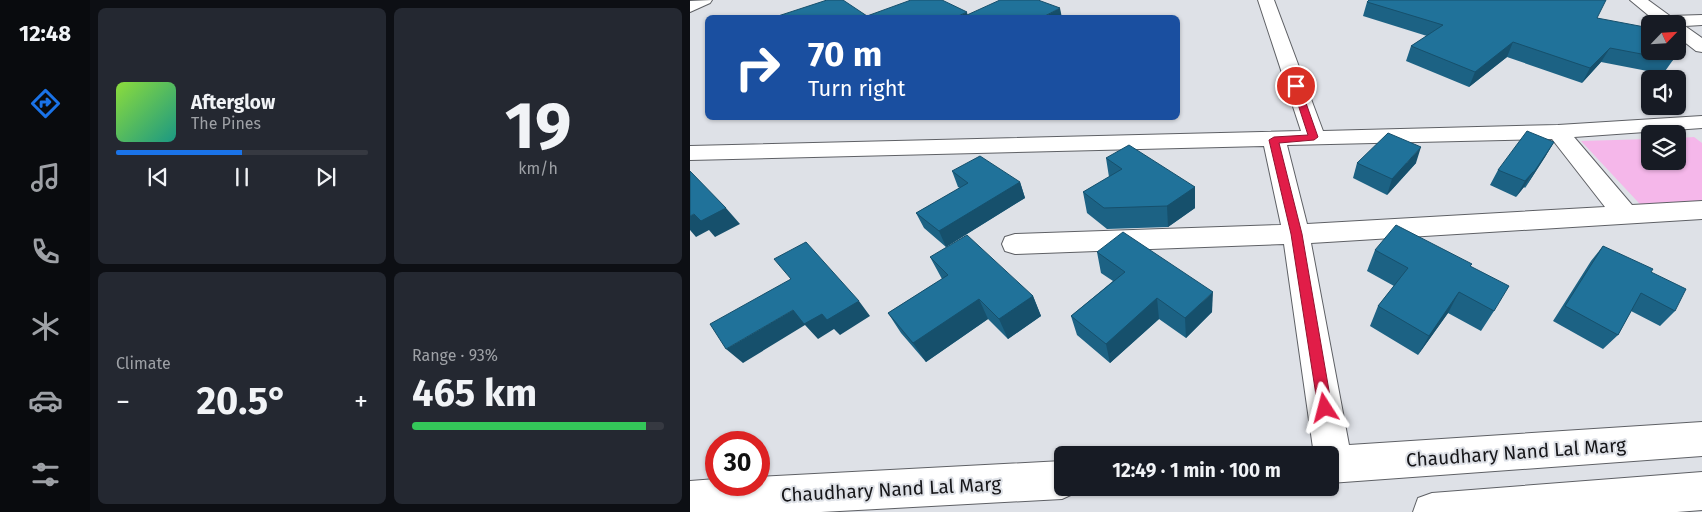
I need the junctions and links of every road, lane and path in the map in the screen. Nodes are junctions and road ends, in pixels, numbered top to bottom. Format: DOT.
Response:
graph roads {
  1 [pos="704,0"];
  2 [pos="1266,0"];
  3 [pos="1638,0"];
  4 [pos="690,6"];
  5 [pos="1658,15"];
  6 [pos="1702,20"];
  7 [pos="1686,23"];
  8 [pos="1686,35"];
  9 [pos="1702,47"];
  10 [pos="1702,122"];
  11 [pos="1558,132"];
  12 [pos="1314,137"];
  13 [pos="1274,140"];
  14 [pos="690,153"];
  15 [pos="1702,210"];
  16 [pos="1625,214"];
  17 [pos="1296,234"];
  18 [pos="1015,244"];
  19 [pos="1702,439"];
  20 [pos="1329,446"];
  21 [pos="1339,465"];
  22 [pos="1054,480"];
  23 [pos="1702,491"];
  24 [pos="690,500"];
  25 [pos="1438,512"];
  1 -- 4 [label="street"];
  2 -- 12 [label="street"];
  3 -- 5 [label="street"];
  6 -- 7 [label="street"];
  8 -- 9 [label="street"];
  10 -- 11 [label="street"];
  11 -- 12 [label="street"];
  11 -- 16 [label="street"];
  12 -- 13 [label="street"];
  13 -- 14 [label="street"];
  13 -- 17 [label="street"];
  15 -- 16 [label="street"];
  16 -- 17 [label="street"];
  17 -- 18 [label="street"];
  17 -- 20 [label="street"];
  19 -- 21 [label="street, Chaudhary Nand Lal Marg"];
  22 -- 24 [label="street, Chaudhary Nand Lal Marg"];
  23 -- 25 [label="street"];
}
